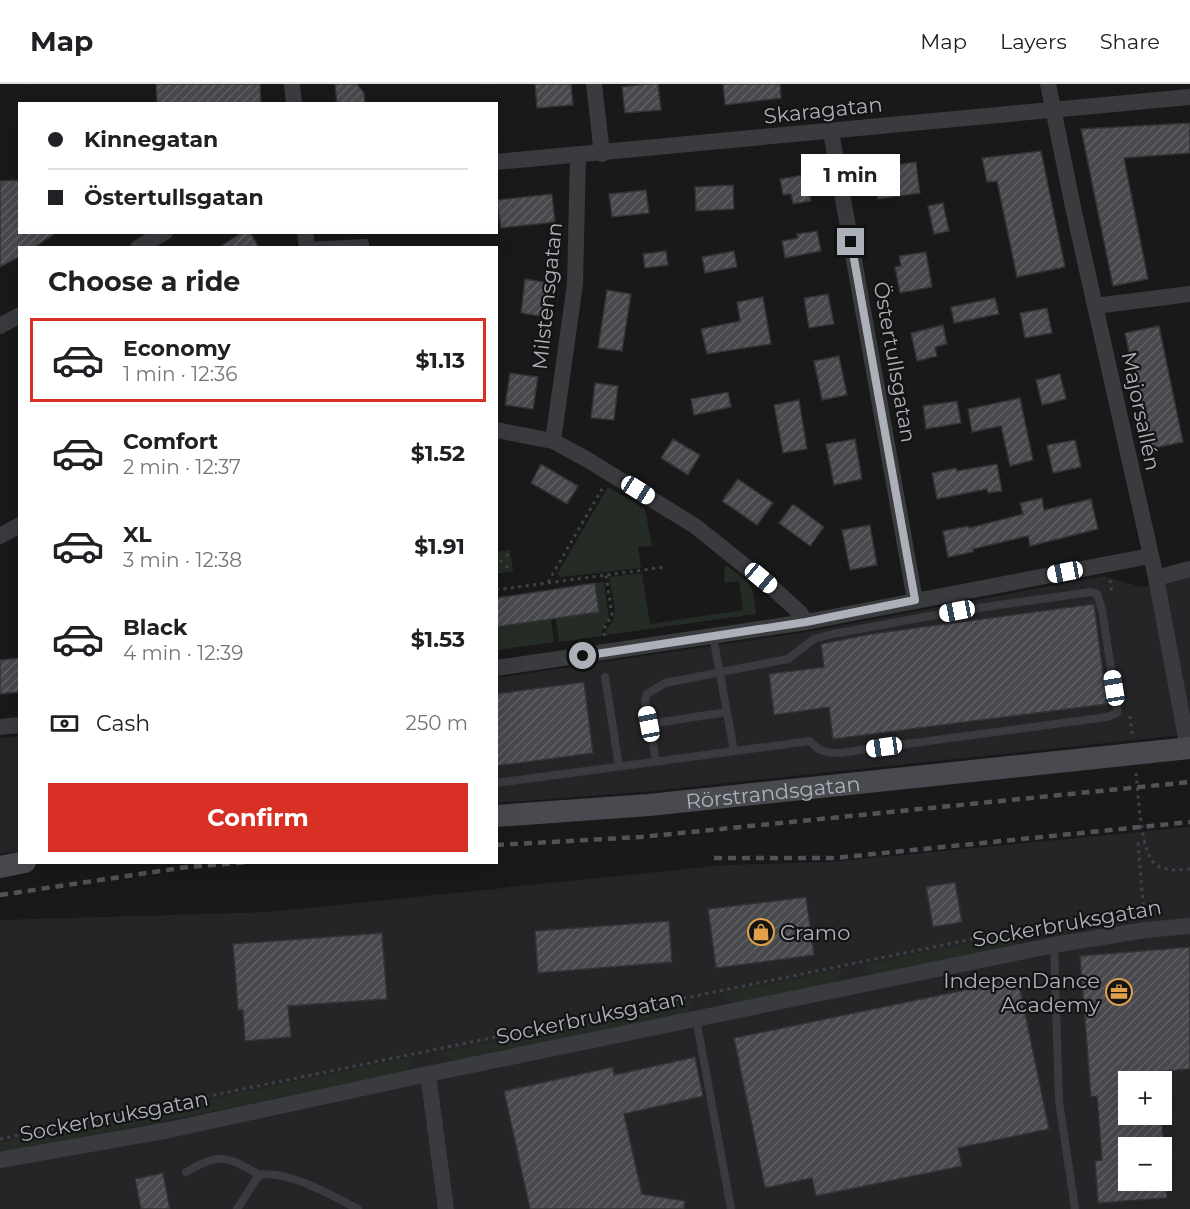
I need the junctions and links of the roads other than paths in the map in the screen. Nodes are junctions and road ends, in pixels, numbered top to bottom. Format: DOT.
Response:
graph roads {
  1 [pos="292,84"];
  2 [pos="594,84"];
  3 [pos="1048,84"];
  4 [pos="1190,97"];
  5 [pos="294,102"];
  6 [pos="1052,109"];
  7 [pos="831,132"];
  8 [pos="602,153"];
  9 [pos="578,156"];
  10 [pos="498,162"];
  11 [pos="162,234"];
  12 [pos="306,242"];
  13 [pos="141,246"];
  14 [pos="365,246"];
  15 [pos="1190,294"];
  16 [pos="1095,306"];
  17 [pos="18,316"];
  18 [pos="0,326"];
  19 [pos="498,430"];
  20 [pos="553,441"];
  21 [pos="18,526"];
  22 [pos="0,536"];
  23 [pos="1150,556"];
  24 [pos="1190,569"];
  25 [pos="1156,578"];
  26 [pos="915,600"];
  27 [pos="806,622"];
  28 [pos="713,636"];
  29 [pos="498,668"];
  30 [pos="719,672"];
  31 [pos="605,677"];
  32 [pos="727,712"];
  33 [pos="649,724"];
  34 [pos="18,725"];
  35 [pos="0,727"];
  36 [pos="1189,748"];
  37 [pos="734,751"];
  38 [pos="656,761"];
  39 [pos="619,766"];
  40 [pos="498,783"];
  41 [pos="498,816"];
  42 [pos="18,863"];
  43 [pos="0,867"];
  44 [pos="1190,926"];
  45 [pos="1054,945"];
  46 [pos="696,1018"];
  47 [pos="428,1074"];
  48 [pos="0,1160"];
  49 [pos="186,1172"];
  50 [pos="259,1175"];
  51 [pos="237,1209"];
  52 [pos="358,1209"];
  53 [pos="446,1209"];
  54 [pos="731,1209"];
  55 [pos="1075,1209"];
  1 -- 5 [label="street"];
  2 -- 8 [label="street"];
  3 -- 6 [label="street, Majorsallén"];
  4 -- 6 [label="street, Skaragatan"];
  6 -- 7 [label="street, Skaragatan"];
  6 -- 16 [label="street, Majorsallén"];
  7 -- 8 [label="street, Skaragatan"];
  7 -- 26 [label="street, Östertullsgatan"];
  8 -- 9 [label="street, Skaragatan"];
  9 -- 10 [label="street, Skaragatan"];
  9 -- 20 [label="street, Milstensgatan"];
  11 -- 13 [label="street"];
  12 -- 14 [label="lane"];
  15 -- 16 [label="street"];
  16 -- 23 [label="street, Majorsallén"];
  17 -- 18 [label="street"];
  19 -- 20 [label="street"];
  20 -- 27 [label="street"];
  21 -- 22 [label="street"];
  23 -- 25 [label="street, Majorsallén"];
  23 -- 26 [label="street"];
  24 -- 25 [label="street"];
  25 -- 36 [label="street, Majorsallén"];
  26 -- 27 [label="street"];
  27 -- 28 [label="street"];
  28 -- 29 [label="street"];
  28 -- 30 [label="lane"];
  30 -- 32 [label="lane"];
  30 -- 33 [label="lane"];
  30 -- 37 [label="lane"];
  31 -- 39 [label="lane"];
  32 -- 33 [label="lane"];
  32 -- 37 [label="lane"];
  33 -- 38 [label="lane"];
  34 -- 35 [label="street"];
  36 -- 41 [label="main road, Rörstrandsgatan"];
  37 -- 38 [label="lane"];
  38 -- 39 [label="lane"];
  39 -- 40 [label="lane"];
  42 -- 43 [label="main road"];
  44 -- 45 [label="street, Sockerbruksgatan"];
  45 -- 46 [label="street, Sockerbruksgatan"];
  45 -- 55 [label="lane"];
  46 -- 47 [label="street, Sockerbruksgatan"];
  46 -- 54 [label="lane"];
  47 -- 48 [label="street, Sockerbruksgatan"];
  47 -- 53 [label="street"];
  49 -- 50 [label="lane"];
  50 -- 51 [label="lane"];
  50 -- 52 [label="lane"];
}
